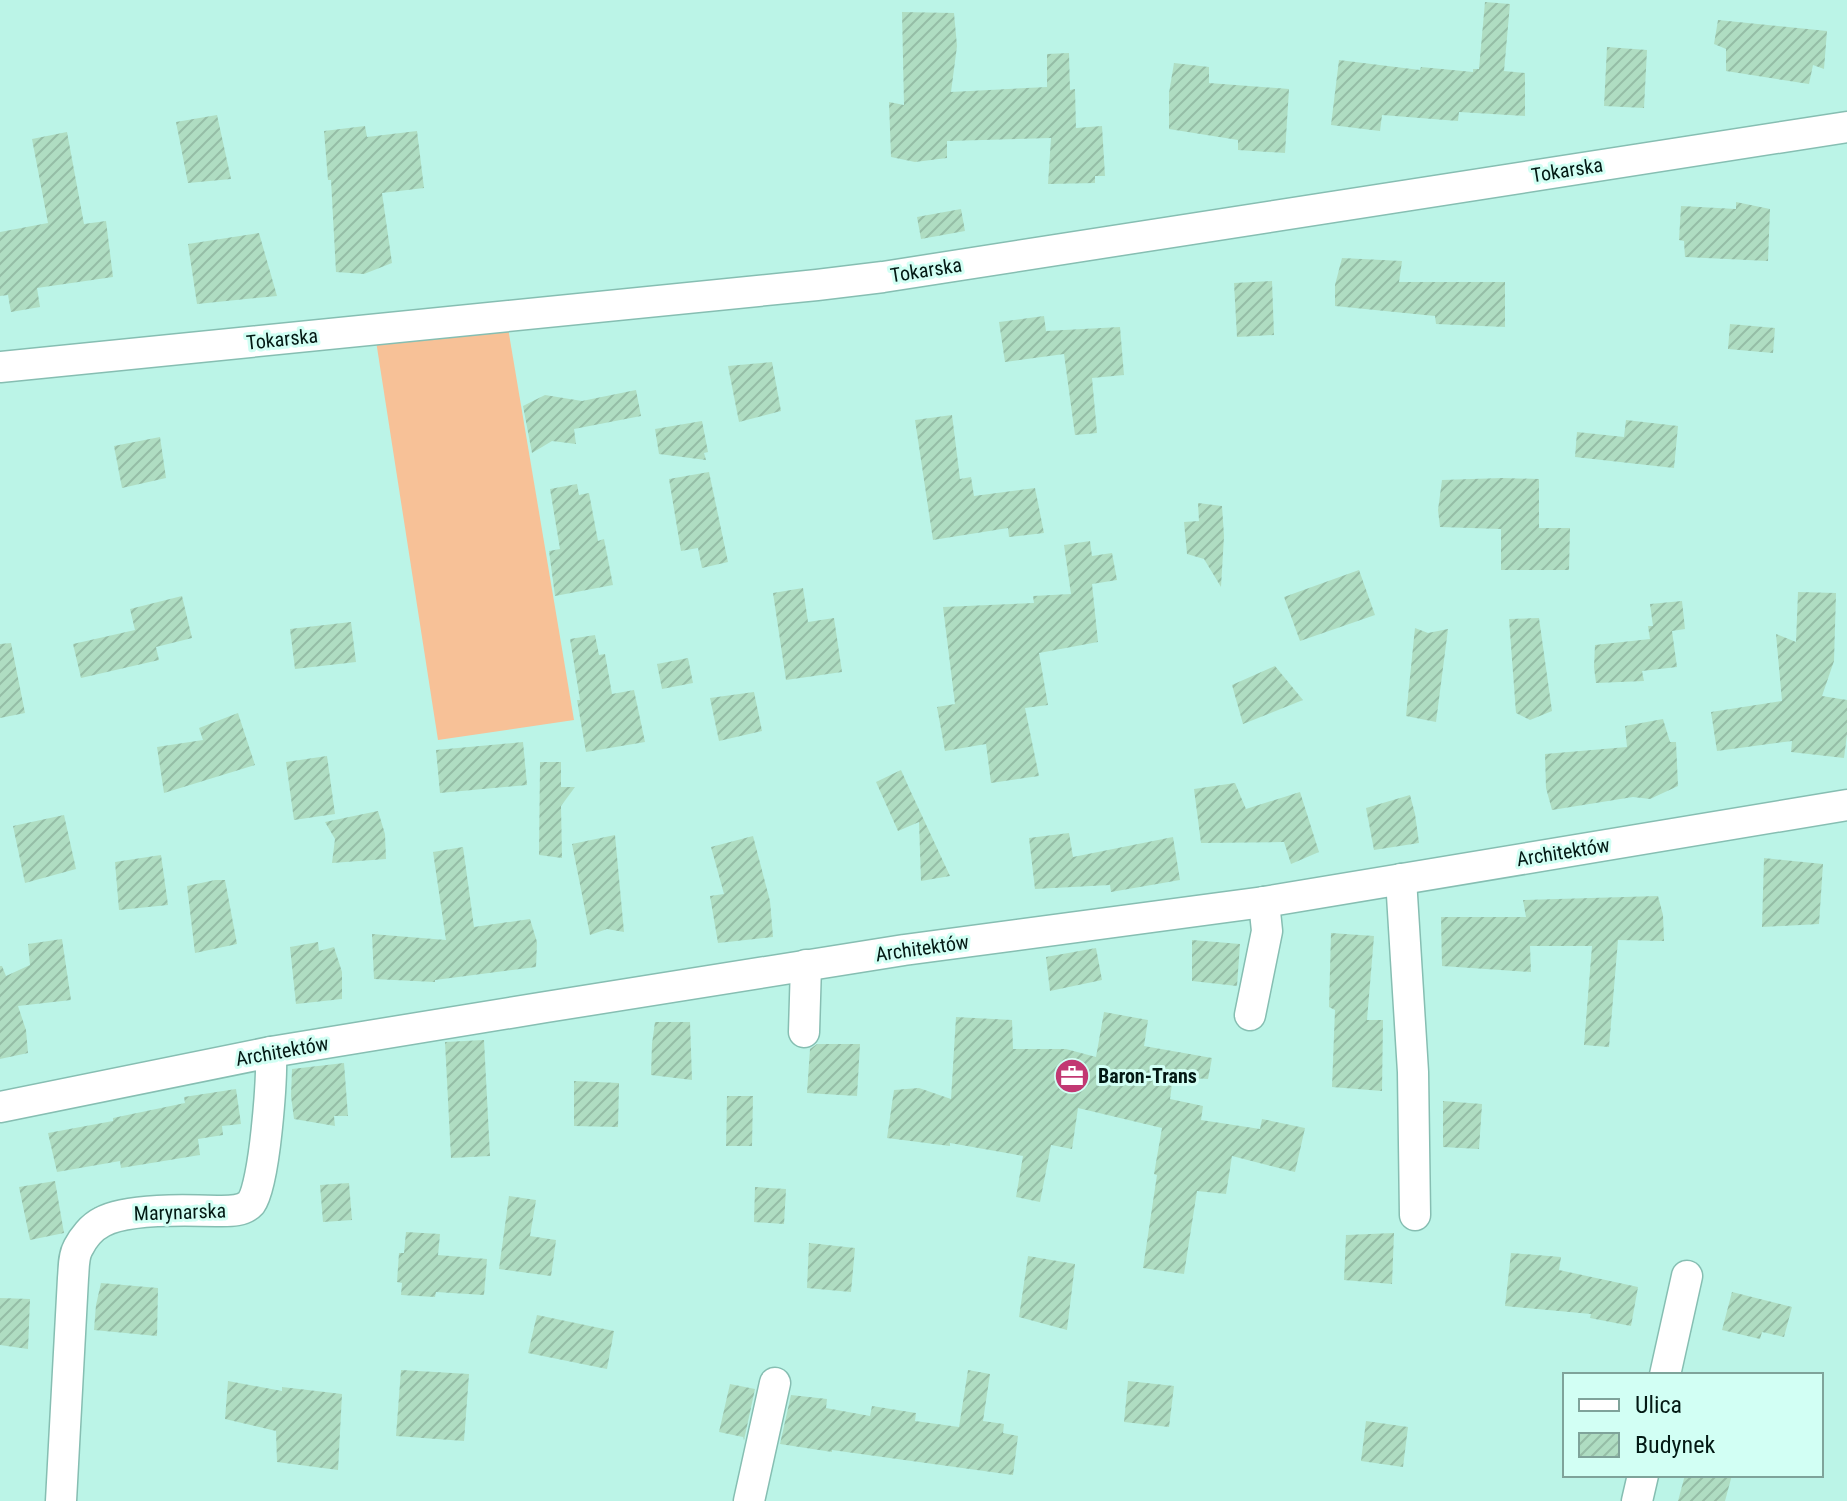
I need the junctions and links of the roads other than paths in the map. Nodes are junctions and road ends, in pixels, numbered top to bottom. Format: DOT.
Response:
graph roads {
  1 [pos="1847,127"];
  2 [pos="0,367"];
  3 [pos="1847,805"];
  4 [pos="1401,879"];
  5 [pos="1264,902"];
  6 [pos="806,965"];
  7 [pos="1250,1015"];
  8 [pos="804,1032"];
  9 [pos="271,1052"];
  10 [pos="0,1107"];
  11 [pos="1415,1215"];
  12 [pos="1687,1276"];
  13 [pos="1665,1373"];
  14 [pos="775,1383"];
  15 [pos="1643,1477"];
  16 [pos="61,1501"];
  17 [pos="749,1501"];
  18 [pos="1637,1501"];
  1 -- 2 [label="street, Tokarska"];
  3 -- 4 [label="street, Architektów"];
  4 -- 5 [label="street, Architektów"];
  4 -- 11 [label="street"];
  5 -- 6 [label="street, Architektów"];
  5 -- 7 [label="street"];
  6 -- 8 [label="street"];
  6 -- 9 [label="street, Architektów"];
  9 -- 10 [label="street, Architektów"];
  9 -- 16 [label="street, Marynarska"];
  12 -- 13 [label="street"];
  14 -- 17 [label="street"];
  15 -- 18 [label="street"];
}
